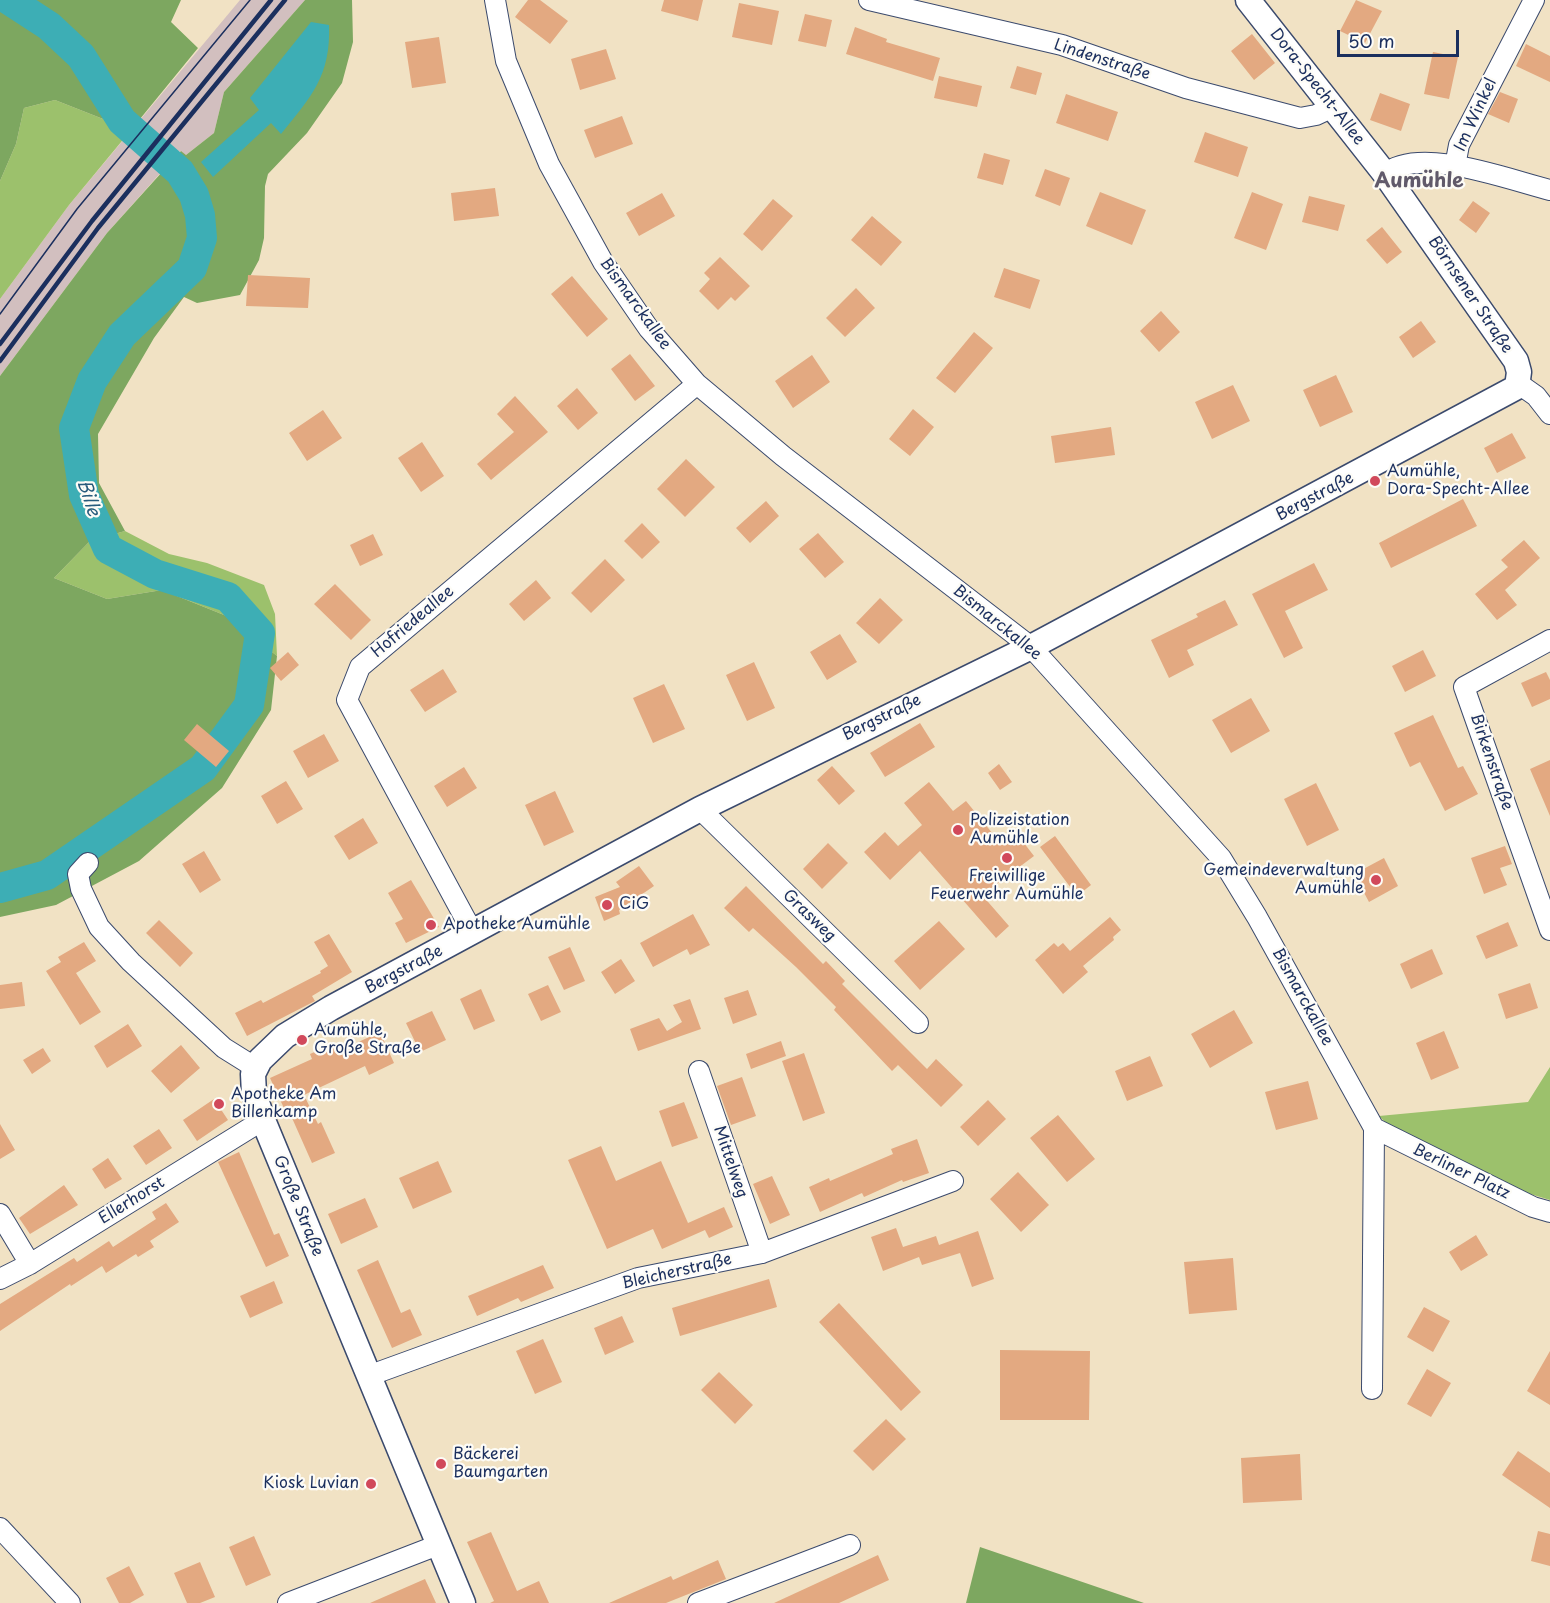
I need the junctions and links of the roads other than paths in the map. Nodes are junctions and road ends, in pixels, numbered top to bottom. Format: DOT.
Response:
graph roads {
  1 [pos="495,0"];
  2 [pos="869,0"];
  3 [pos="1248,0"];
  4 [pos="1534,0"];
  5 [pos="1333,107"];
  6 [pos="1455,166"];
  7 [pos="1385,174"];
  8 [pos="1550,190"];
  9 [pos="697,384"];
  10 [pos="1519,384"];
  11 [pos="1550,414"];
  12 [pos="1550,640"];
  13 [pos="1031,647"];
  14 [pos="700,809"];
  15 [pos="88,863"];
  16 [pos="1550,930"];
  17 [pos="473,933"];
  18 [pos="918,1023"];
  19 [pos="256,1068"];
  20 [pos="699,1071"];
  21 [pos="263,1120"];
  22 [pos="1374,1128"];
  23 [pos="953,1182"];
  24 [pos="1550,1212"];
  25 [pos="0,1214"];
  26 [pos="762,1253"];
  27 [pos="30,1264"];
  28 [pos="0,1279"];
  29 [pos="368,1376"];
  30 [pos="1372,1389"];
  31 [pos="0,1528"];
  32 [pos="438,1545"];
  33 [pos="850,1545"];
  34 [pos="70,1603"];
  35 [pos="288,1603"];
  36 [pos="463,1603"];
  37 [pos="698,1603"];
  1 -- 9 [label="street, Bismarckallee"];
  2 -- 5 [label="street, Lindenstraße"];
  3 -- 5 [label="street, Dora-Specht-Allee"];
  4 -- 6 [label="street, Im Winkel"];
  5 -- 7 [label="street, Dora-Specht-Allee"];
  6 -- 7 [label="street"];
  6 -- 8 [label="street"];
  7 -- 10 [label="street, Börnsener Straße"];
  9 -- 13 [label="street, Bismarckallee"];
  9 -- 17 [label="street, Hofriedeallee"];
  10 -- 11 [label="street"];
  10 -- 13 [label="street, Bergstraße"];
  12 -- 16 [label="street, Birkenstraße"];
  13 -- 14 [label="street, Bergstraße"];
  13 -- 22 [label="street, Bismarckallee"];
  14 -- 17 [label="street, Bergstraße"];
  14 -- 18 [label="street, Grasweg"];
  15 -- 19 [label="street"];
  17 -- 19 [label="street, Bergstraße"];
  19 -- 21 [label="street, Große Straße"];
  20 -- 26 [label="street, Mittelweg"];
  21 -- 27 [label="street, Ellerhorst"];
  21 -- 29 [label="street, Große Straße"];
  22 -- 24 [label="street, Berliner Platz"];
  22 -- 30 [label="street, Bismarckallee"];
  23 -- 26 [label="street, Bleicherstraße"];
  25 -- 27 [label="street"];
  26 -- 29 [label="street, Bleicherstraße"];
  27 -- 28 [label="street, Ellerhorst"];
  29 -- 32 [label="street, Große Straße"];
  31 -- 34 [label="street"];
  32 -- 35 [label="street"];
  32 -- 36 [label="street, Große Straße"];
  33 -- 37 [label="street"];
}
